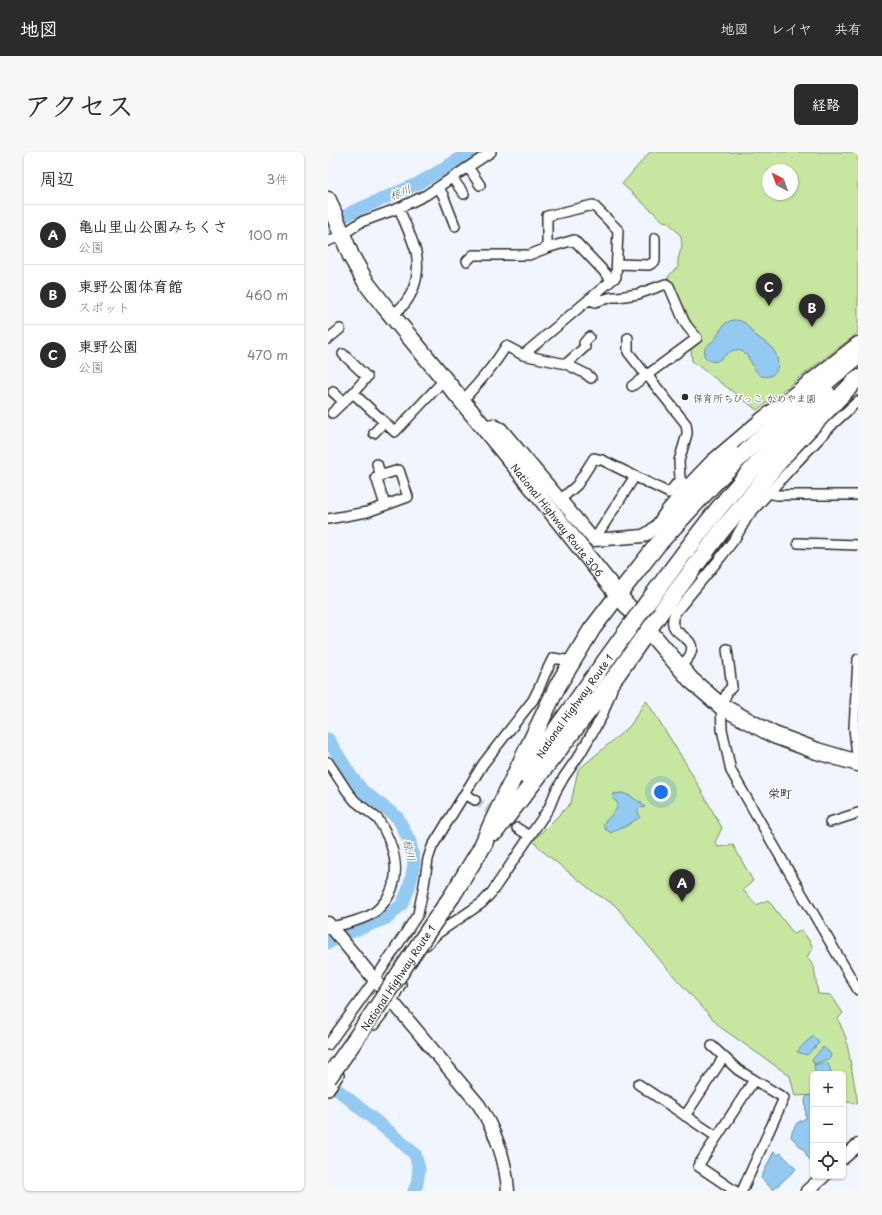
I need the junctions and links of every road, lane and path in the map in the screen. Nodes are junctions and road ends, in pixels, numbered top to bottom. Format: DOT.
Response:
graph roads {
  1 [pos="491,152"];
  2 [pos="468,167"];
  3 [pos="452,178"];
  4 [pos="480,185"];
  5 [pos="438,188"];
  6 [pos="464,194"];
  7 [pos="328,200"];
  8 [pos="399,208"];
  9 [pos="455,226"];
  10 [pos="335,238"];
  11 [pos="655,238"];
  12 [pos="547,248"];
  13 [pos="467,261"];
  14 [pos="617,264"];
  15 [pos="612,280"];
  16 [pos="589,299"];
  17 [pos="391,315"];
  18 [pos="340,329"];
  19 [pos="589,337"];
  20 [pos="628,338"];
  21 [pos="328,339"];
  22 [pos="858,343"];
  23 [pos="342,354"];
  24 [pos="523,355"];
  25 [pos="858,356"];
  26 [pos="566,364"];
  27 [pos="858,365"];
  28 [pos="646,375"];
  29 [pos="591,378"];
  30 [pos="858,378"];
  31 [pos="444,380"];
  32 [pos="632,386"];
  33 [pos="333,392"];
  34 [pos="353,393"];
  35 [pos="462,401"];
  36 [pos="858,401"];
  37 [pos="344,402"];
  38 [pos="332,413"];
  39 [pos="760,420"];
  40 [pos="384,422"];
  41 [pos="483,427"];
  42 [pos="374,433"];
  43 [pos="377,464"];
  44 [pos="381,476"];
  45 [pos="635,476"];
  46 [pos="684,483"];
  47 [pos="768,493"];
  48 [pos="858,495"];
  49 [pos="560,500"];
  50 [pos="385,505"];
  51 [pos="328,519"];
  52 [pos="594,540"];
  53 [pos="798,543"];
  54 [pos="658,544"];
  55 [pos="858,545"];
  56 [pos="618,595"];
  57 [pos="648,630"];
  58 [pos="727,649"];
  59 [pos="858,659"];
  60 [pos="572,661"];
  61 [pos="680,667"];
  62 [pos="618,673"];
  63 [pos="722,706"];
  64 [pos="856,711"];
  65 [pos="328,762"];
  66 [pos="858,764"];
  67 [pos="465,794"];
  68 [pos="475,800"];
  69 [pos="858,813"];
  70 [pos="830,822"];
  71 [pos="517,828"];
  72 [pos="530,836"];
  73 [pos="480,851"];
  74 [pos="329,926"];
  75 [pos="374,981"];
  76 [pos="858,990"];
  77 [pos="392,1002"];
  78 [pos="328,1045"];
  79 [pos="712,1046"];
  80 [pos="723,1058"];
  81 [pos="332,1078"];
  82 [pos="754,1080"];
  83 [pos="638,1084"];
  84 [pos="328,1090"];
  85 [pos="685,1116"];
  86 [pos="717,1137"];
  87 [pos="858,1144"];
  88 [pos="846,1155"];
  89 [pos="821,1179"];
  90 [pos="808,1190"];
  91 [pos="508,1191"];
  92 [pos="736,1191"];
  93 [pos="742,1191"];
  1 -- 2 [label="street"];
  2 -- 3 [label="street"];
  2 -- 4 [label="street"];
  3 -- 5 [label="street"];
  3 -- 6 [label="street"];
  5 -- 8 [label="street"];
  5 -- 9 [label="street"];
  7 -- 10 [label="highway, National Highway Route 306"];
  8 -- 10 [label="street"];
  8 -- 17 [label="street"];
  10 -- 17 [label="highway, National Highway Route 306"];
  11 -- 14 [label="street"];
  12 -- 13 [label="street"];
  12 -- 14 [label="street"];
  12 -- 15 [label="street"];
  14 -- 15 [label="street"];
  15 -- 16 [label="street"];
  16 -- 24 [label="street"];
  16 -- 28 [label="street"];
  17 -- 31 [label="highway, National Highway Route 306"];
  18 -- 21 [label="street"];
  19 -- 26 [label="street"];
  20 -- 28 [label="street"];
  22 -- 39 [label="street"];
  23 -- 34 [label="street"];
  24 -- 26 [label="street"];
  24 -- 35 [label="street"];
  25 -- 54 [label="highway"];
  26 -- 29 [label="street"];
  27 -- 73 [label="highway, National Highway Route 1, bridge"];
  28 -- 32 [label="street"];
  28 -- 46 [label="street"];
  30 -- 57 [label="highway"];
  31 -- 35 [label="highway, National Highway Route 306"];
  31 -- 40 [label="street"];
  33 -- 37 [label="street"];
  34 -- 37 [label="street"];
  34 -- 40 [label="street"];
  35 -- 41 [label="highway, National Highway Route 306"];
  36 -- 47 [label="street"];
  37 -- 38 [label="street"];
  39 -- 46 [label="street"];
  39 -- 54 [label="street"];
  40 -- 42 [label="street"];
  41 -- 49 [label="street"];
  41 -- 56 [label="highway, National Highway Route 306"];
  43 -- 44 [label="street"];
  44 -- 50 [label="street"];
  44 -- 50 [label="street"];
  45 -- 46 [label="street"];
  45 -- 49 [label="street"];
  45 -- 52 [label="street"];
  46 -- 52 [label="street"];
  47 -- 48 [label="street"];
  47 -- 61 [label="street"];
  49 -- 52 [label="street"];
  50 -- 51 [label="street"];
  53 -- 55 [label="street"];
  54 -- 56 [label="highway"];
  56 -- 57 [label="highway, National Highway Route 306"];
  56 -- 60 [label="highway"];
  57 -- 61 [label="highway, National Highway Route 306"];
  57 -- 62 [label="highway"];
  58 -- 63 [label="street"];
  59 -- 64 [label="street"];
  60 -- 67 [label="street"];
  60 -- 73 [label="highway"];
  61 -- 63 [label="highway, National Highway Route 306"];
  62 -- 72 [label="street"];
  62 -- 73 [label="highway"];
  63 -- 66 [label="highway, National Highway Route 306"];
  63 -- 76 [label="street"];
  64 -- 66 [label="street"];
  65 -- 74 [label="street"];
  67 -- 68 [label="street"];
  67 -- 75 [label="street"];
  69 -- 70 [label="street"];
  71 -- 72 [label="street"];
  72 -- 77 [label="street"];
  73 -- 81 [label="highway, National Highway Route 1, bridge"];
  74 -- 75 [label="street"];
  75 -- 77 [label="street"];
  75 -- 78 [label="street"];
  77 -- 81 [label="street"];
  77 -- 91 [label="street"];
  79 -- 80 [label="street"];
  80 -- 82 [label="street"];
  80 -- 85 [label="street"];
  81 -- 84 [label="street"];
  82 -- 86 [label="street"];
  82 -- 93 [label="street"];
  83 -- 85 [label="street"];
  85 -- 86 [label="street"];
  86 -- 92 [label="street"];
  87 -- 88 [label="street"];
  89 -- 90 [label="street"];
}
